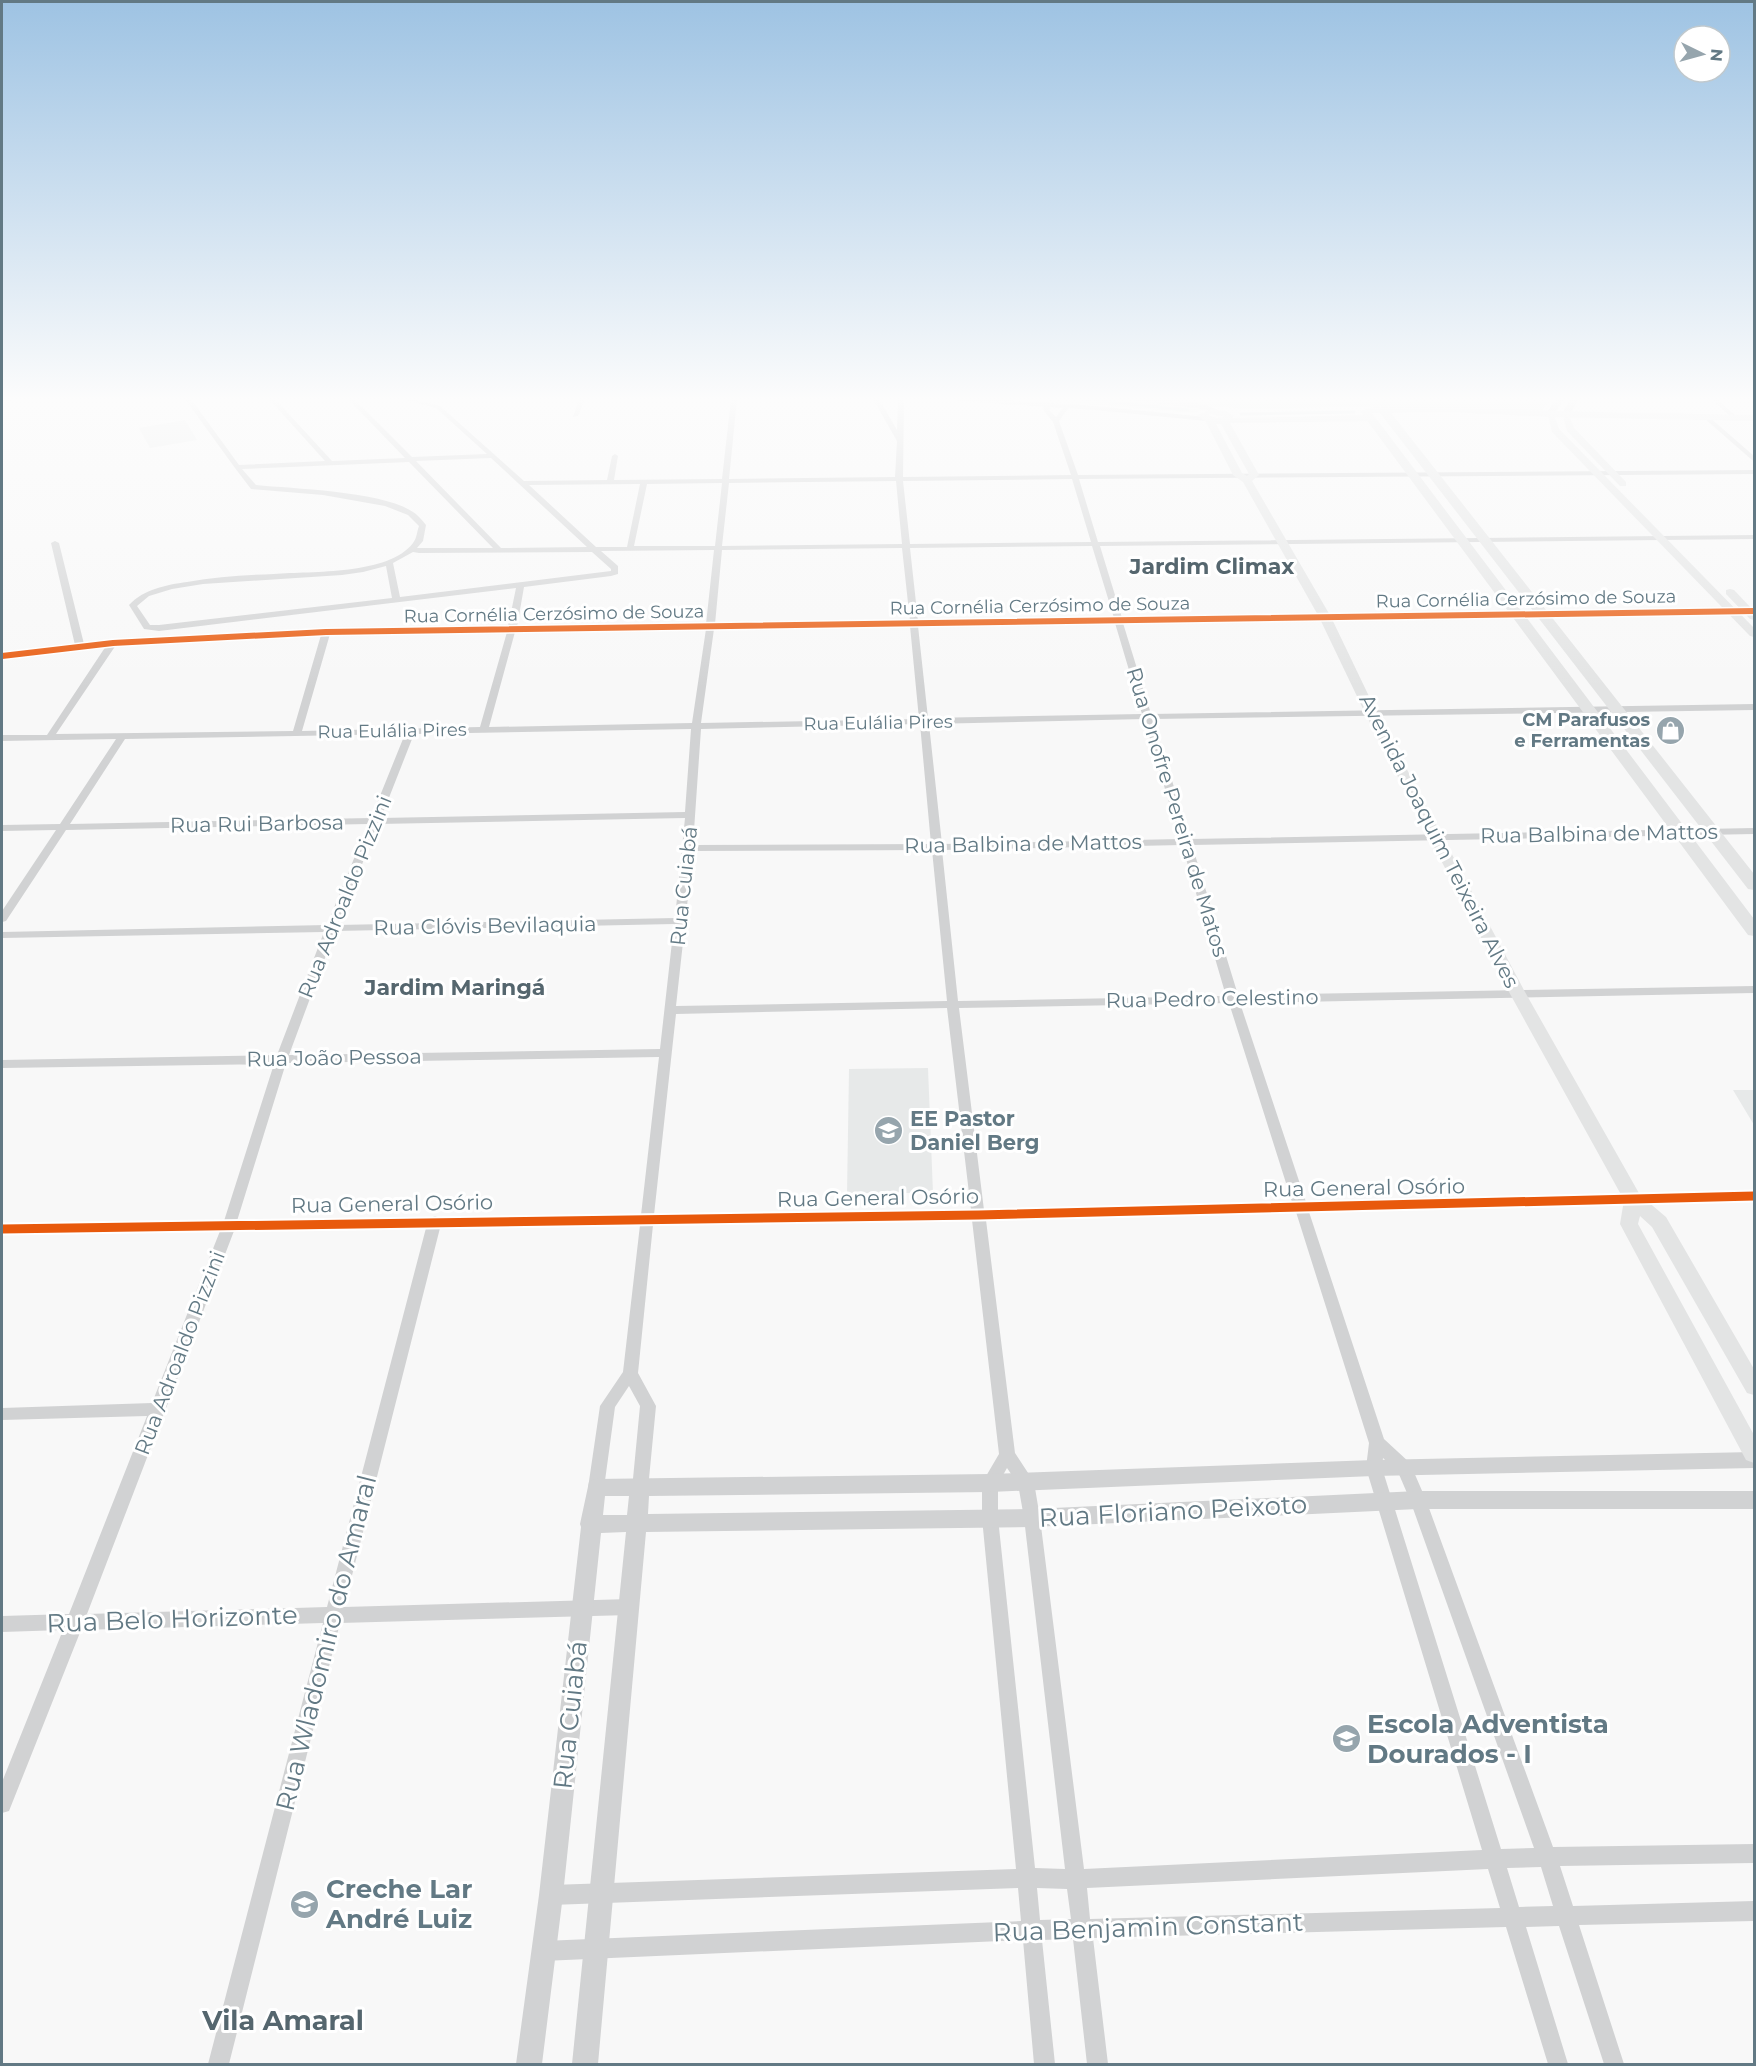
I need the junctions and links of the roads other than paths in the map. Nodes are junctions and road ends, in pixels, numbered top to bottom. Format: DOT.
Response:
graph roads {
  1 [pos="344,495"];
  2 [pos="446,495"];
  3 [pos="535,495"];
  4 [pos="641,495"];
  5 [pos="723,495"];
  6 [pos="901,495"];
  7 [pos="1080,495"];
  8 [pos="1257,495"];
  9 [pos="1429,495"];
  10 [pos="1451,495"];
  11 [pos="1618,495"];
  12 [pos="1634,495"];
  13 [pos="1755,537"];
  14 [pos="1660,538"];
  15 [pos="1462,540"];
  16 [pos="1487,540"];
  17 [pos="1282,542"];
  18 [pos="1680,542"];
  19 [pos="56,543"];
  20 [pos="1095,544"];
  21 [pos="905,546"];
  22 [pos="718,548"];
  23 [pos="411,549"];
  24 [pos="592,549"];
  25 [pos="630,549"];
  26 [pos="499,550"];
  27 [pos="384,564"];
  28 [pos="521,584"];
  29 [pos="1724,586"];
  30 [pos="396,598"];
  31 [pos="1732,611"];
  32 [pos="1752,613"];
  33 [pos="1518,615"];
  34 [pos="1545,615"];
  35 [pos="1325,617"];
  36 [pos="1118,620"];
  37 [pos="913,624"];
  38 [pos="710,627"];
  39 [pos="512,629"];
  40 [pos="326,632"];
  41 [pos="1755,634"];
  42 [pos="113,643"];
  43 [pos="80,646"];
  44 [pos="2,656"];
  45 [pos="1755,707"];
  46 [pos="1618,708"];
  47 [pos="1588,709"];
  48 [pos="1371,712"];
  49 [pos="1147,716"];
  50 [pos="924,722"];
  51 [pos="696,727"];
  52 [pos="484,729"];
  53 [pos="411,731"];
  54 [pos="297,733"];
  55 [pos="50,737"];
  56 [pos="122,737"];
  57 [pos="2,738"];
  58 [pos="692,815"];
  59 [pos="374,823"];
  60 [pos="61,827"];
  61 [pos="2,828"];
  62 [pos="1755,831"];
  63 [pos="1713,832"];
  64 [pos="1682,833"];
  65 [pos="1437,837"];
  66 [pos="1186,840"];
  67 [pos="937,847"];
  68 [pos="688,848"];
  69 [pos="1755,885"];
  70 [pos="2,920"];
  71 [pos="680,921"];
  72 [pos="330,930"];
  73 [pos="1755,931"];
  74 [pos="2,935"];
  75 [pos="1755,989"];
  76 [pos="1517,992"];
  77 [pos="1233,998"];
  78 [pos="953,1006"];
  79 [pos="669,1010"];
  80 [pos="666,1053"];
  81 [pos="282,1058"];
  82 [pos="2,1064"];
  83 [pos="1755,1196"];
  84 [pos="1633,1200"];
  85 [pos="1302,1208"];
  86 [pos="979,1215"];
  87 [pos="647,1220"];
  88 [pos="435,1221"];
  89 [pos="229,1226"];
  90 [pos="2,1229"];
  91 [pos="630,1373"];
  92 [pos="1755,1387"];
  93 [pos="158,1409"];
  94 [pos="2,1414"];
  95 [pos="1377,1443"];
  96 [pos="1755,1454"];
  97 [pos="1007,1455"];
  98 [pos="1755,1460"];
  99 [pos="1374,1468"];
  100 [pos="1404,1468"];
  101 [pos="1026,1482"];
  102 [pos="990,1483"];
  103 [pos="596,1488"];
  104 [pos="640,1489"];
  105 [pos="1418,1500"];
  106 [pos="1755,1500"];
  107 [pos="1386,1502"];
  108 [pos="990,1518"];
  109 [pos="1032,1518"];
  110 [pos="637,1523"];
  111 [pos="591,1524"];
  112 [pos="630,1607"];
  113 [pos="581,1608"];
  114 [pos="333,1615"];
  115 [pos="75,1622"];
  116 [pos="2,1624"];
  117 [pos="2,1804"];
  118 [pos="1755,1853"];
  119 [pos="1547,1857"];
  120 [pos="1494,1860"];
  121 [pos="1028,1878"];
  122 [pos="1076,1879"];
  123 [pos="602,1893"];
  124 [pos="551,1895"];
  125 [pos="1755,1911"];
  126 [pos="1565,1916"];
  127 [pos="1511,1917"];
  128 [pos="1033,1930"];
  129 [pos="1083,1930"];
  130 [pos="597,1948"];
  131 [pos="543,1951"];
  132 [pos="218,2064"];
  133 [pos="529,2064"];
  134 [pos="585,2064"];
  135 [pos="1045,2064"];
  136 [pos="1098,2064"];
  137 [pos="1558,2064"];
  138 [pos="1614,2064"];
  1 -- 23 [label="street"];
  2 -- 26 [label="street"];
  3 -- 24 [label="street"];
  4 -- 25 [label="street"];
  5 -- 22 [label="street, Rua Cuiabá"];
  6 -- 21 [label="street"];
  7 -- 20 [label="street, Rua Onofre Pereira de Matos"];
  8 -- 17 [label="main road, Avenida Joaquim Teixeira Alves"];
  9 -- 15 [label="main road"];
  10 -- 16 [label="main road"];
  11 -- 14 [label="main road"];
  12 -- 18 [label="main road"];
  13 -- 18 [label="street"];
  14 -- 16 [label="street"];
  14 -- 18 [label="street"];
  14 -- 31 [label="main road"];
  15 -- 16 [label="street"];
  15 -- 17 [label="street"];
  15 -- 33 [label="main road"];
  16 -- 34 [label="main road"];
  17 -- 20 [label="street"];
  17 -- 35 [label="main road, Avenida Joaquim Teixeira Alves"];
  19 -- 43 [label="street"];
  20 -- 21 [label="street"];
  20 -- 36 [label="street, Rua Onofre Pereira de Matos"];
  21 -- 22 [label="street"];
  21 -- 37 [label="street"];
  22 -- 25 [label="street"];
  22 -- 38 [label="street, Rua Cuiabá"];
  23 -- 26 [label="street"];
  23 -- 27 [label="street"];
  24 -- 25 [label="street"];
  24 -- 26 [label="street"];
  24 -- 28 [label="street"];
  27 -- 30 [label="street"];
  27 -- 30 [label="street"];
  28 -- 30 [label="street"];
  28 -- 39 [label="street"];
  29 -- 32 [label="main road"];
  31 -- 32 [label="street, Rua Cornélia Cerzósimo de Souza"];
  31 -- 34 [label="street, Rua Cornélia Cerzósimo de Souza"];
  31 -- 41 [label="main road"];
  33 -- 34 [label="street, Rua Cornélia Cerzósimo de Souza"];
  33 -- 35 [label="street, Rua Cornélia Cerzósimo de Souza"];
  33 -- 47 [label="main road"];
  34 -- 46 [label="main road"];
  35 -- 36 [label="street, Rua Cornélia Cerzósimo de Souza"];
  35 -- 48 [label="main road, Avenida Joaquim Teixeira Alves"];
  36 -- 37 [label="street, Rua Cornélia Cerzósimo de Souza"];
  36 -- 49 [label="street, Rua Onofre Pereira de Matos"];
  37 -- 38 [label="street, Rua Cornélia Cerzósimo de Souza"];
  37 -- 50 [label="street"];
  38 -- 39 [label="street, Rua Cornélia Cerzósimo de Souza"];
  38 -- 51 [label="street, Rua Cuiabá"];
  39 -- 40 [label="street, Rua Cornélia Cerzósimo de Souza"];
  39 -- 52 [label="street"];
  40 -- 42 [label="street, Rua Cornélia Cerzósimo de Souza"];
  40 -- 54 [label="street"];
  42 -- 43 [label="street, Rua Cornélia Cerzósimo de Souza"];
  42 -- 55 [label="street"];
  43 -- 44 [label="street, Rua Cornélia Cerzósimo de Souza"];
  45 -- 46 [label="street, Rua Eulália Pires"];
  46 -- 47 [label="street, Rua Eulália Pires"];
  46 -- 63 [label="main road"];
  47 -- 48 [label="street, Rua Eulália Pires"];
  47 -- 64 [label="main road"];
  48 -- 49 [label="street, Rua Eulália Pires"];
  48 -- 65 [label="main road, Avenida Joaquim Teixeira Alves"];
  49 -- 50 [label="street, Rua Eulália Pires"];
  49 -- 66 [label="street, Rua Onofre Pereira de Matos"];
  50 -- 51 [label="street, Rua Eulália Pires"];
  50 -- 67 [label="street"];
  51 -- 52 [label="street, Rua Eulália Pires"];
  51 -- 58 [label="street, Rua Cuiabá"];
  52 -- 53 [label="street, Rua Eulália Pires"];
  53 -- 54 [label="street, Rua Eulália Pires"];
  53 -- 59 [label="street, Rua Adroaldo Pizzini"];
  54 -- 56 [label="street, Rua Eulália Pires"];
  55 -- 56 [label="street, Rua Eulália Pires"];
  55 -- 57 [label="street, Rua Eulália Pires"];
  56 -- 60 [label="street"];
  58 -- 59 [label="street, Rua Rui Barbosa"];
  58 -- 68 [label="street, Rua Cuiabá"];
  59 -- 60 [label="street, Rua Rui Barbosa"];
  59 -- 72 [label="street, Rua Adroaldo Pizzini"];
  60 -- 61 [label="street, Rua Rui Barbosa"];
  60 -- 70 [label="street"];
  62 -- 63 [label="street, Rua Balbina de Mattos"];
  63 -- 64 [label="street, Rua Balbina de Mattos"];
  63 -- 69 [label="main road"];
  64 -- 65 [label="street, Rua Balbina de Mattos"];
  64 -- 73 [label="main road"];
  65 -- 66 [label="street, Rua Balbina de Mattos"];
  65 -- 76 [label="main road, Avenida Joaquim Teixeira Alves"];
  66 -- 67 [label="street, Rua Balbina de Mattos"];
  66 -- 77 [label="street, Rua Onofre Pereira de Matos"];
  67 -- 68 [label="street, Rua Balbina de Mattos"];
  67 -- 78 [label="street"];
  68 -- 71 [label="street, Rua Cuiabá"];
  71 -- 72 [label="street, Rua Clóvis Bevilaquia"];
  71 -- 79 [label="street, Rua Cuiabá"];
  72 -- 74 [label="street, Rua Clóvis Bevilaquia"];
  72 -- 81 [label="street, Rua Adroaldo Pizzini"];
  75 -- 76 [label="street, Rua Pedro Celestino"];
  76 -- 77 [label="street, Rua Pedro Celestino"];
  76 -- 84 [label="main road, Avenida Joaquim Teixeira Alves"];
  77 -- 78 [label="street, Rua Pedro Celestino"];
  77 -- 85 [label="street, Rua Onofre Pereira de Matos"];
  78 -- 79 [label="street, Rua Pedro Celestino"];
  78 -- 86 [label="street"];
  79 -- 80 [label="street, Rua Cuiabá"];
  80 -- 81 [label="street, Rua João Pessoa"];
  80 -- 87 [label="street, Rua Cuiabá"];
  81 -- 82 [label="street, Rua João Pessoa"];
  81 -- 89 [label="street, Rua Adroaldo Pizzini"];
  83 -- 84 [label="street, Rua General Osório"];
  84 -- 85 [label="street, Rua General Osório"];
  84 -- 92 [label="main road, Avenida Joaquim Teixeira Alves"];
  84 -- 96 [label="main road"];
  85 -- 86 [label="street, Rua General Osório"];
  85 -- 95 [label="street, Rua Onofre Pereira de Matos"];
  86 -- 87 [label="street, Rua General Osório"];
  86 -- 97 [label="street"];
  87 -- 88 [label="street, Rua General Osório"];
  87 -- 91 [label="street, Rua Cuiabá"];
  88 -- 89 [label="street, Rua General Osório"];
  88 -- 114 [label="street, Rua Wladomiro do Amaral"];
  89 -- 90 [label="street, Rua General Osório"];
  89 -- 93 [label="street, Rua Adroaldo Pizzini"];
  91 -- 103 [label="street, Rua Cuiabá"];
  91 -- 104 [label="street"];
  93 -- 94 [label="street"];
  93 -- 115 [label="street, Rua Adroaldo Pizzini"];
  95 -- 99 [label="street, Rua Onofre Pereira de Matos"];
  95 -- 100 [label="street, Rua Onofre Pereira de Matos"];
  97 -- 101 [label="street"];
  97 -- 102 [label="street"];
  98 -- 100 [label="street, Rua Floriano Peixoto"];
  99 -- 100 [label="street, Rua Floriano Peixoto"];
  99 -- 101 [label="street, Rua Floriano Peixoto"];
  99 -- 107 [label="street, Rua Onofre Pereira de Matos"];
  100 -- 105 [label="street, Rua Onofre Pereira de Matos"];
  101 -- 102 [label="street, Rua Floriano Peixoto"];
  101 -- 109 [label="street"];
  102 -- 104 [label="street, Rua Floriano Peixoto"];
  102 -- 108 [label="street"];
  103 -- 104 [label="street, Rua Floriano Peixoto"];
  103 -- 111 [label="street, Rua Cuiabá"];
  104 -- 110 [label="street"];
  105 -- 106 [label="street, Rua Floriano Peixoto"];
  105 -- 107 [label="street, Rua Floriano Peixoto"];
  105 -- 119 [label="street, Rua Onofre Pereira de Matos"];
  107 -- 109 [label="street, Rua Floriano Peixoto"];
  107 -- 120 [label="street, Rua Onofre Pereira de Matos"];
  108 -- 109 [label="street, Rua Floriano Peixoto"];
  108 -- 110 [label="street, Rua Floriano Peixoto"];
  108 -- 121 [label="street"];
  109 -- 122 [label="street"];
  110 -- 111 [label="street, Rua Floriano Peixoto"];
  110 -- 112 [label="street"];
  111 -- 113 [label="street, Rua Cuiabá"];
  112 -- 113 [label="street, Rua Belo Horizonte"];
  112 -- 123 [label="street"];
  113 -- 114 [label="street, Rua Belo Horizonte"];
  113 -- 124 [label="street, Rua Cuiabá"];
  114 -- 115 [label="street, Rua Belo Horizonte"];
  114 -- 132 [label="street, Rua Wladomiro do Amaral"];
  115 -- 116 [label="street, Rua Belo Horizonte"];
  115 -- 117 [label="street, Rua Adroaldo Pizzini"];
  118 -- 119 [label="street"];
  119 -- 120 [label="street"];
  119 -- 126 [label="street, Rua Onofre Pereira de Matos"];
  120 -- 122 [label="street"];
  120 -- 127 [label="street, Rua Onofre Pereira de Matos"];
  121 -- 122 [label="street"];
  121 -- 123 [label="street"];
  121 -- 128 [label="street"];
  122 -- 129 [label="street"];
  123 -- 124 [label="street"];
  123 -- 130 [label="street"];
  124 -- 131 [label="street, Rua Cuiabá"];
  125 -- 126 [label="street, Rua Benjamin Constant"];
  126 -- 127 [label="street, Rua Benjamin Constant"];
  126 -- 138 [label="street, Rua Onofre Pereira de Matos"];
  127 -- 129 [label="street, Rua Benjamin Constant"];
  127 -- 137 [label="street, Rua Onofre Pereira de Matos"];
  128 -- 129 [label="street, Rua Benjamin Constant"];
  128 -- 130 [label="street, Rua Benjamin Constant"];
  128 -- 135 [label="street"];
  129 -- 136 [label="street"];
  130 -- 131 [label="street, Rua Benjamin Constant"];
  130 -- 134 [label="street"];
  131 -- 133 [label="street, Rua Cuiabá"];
}
